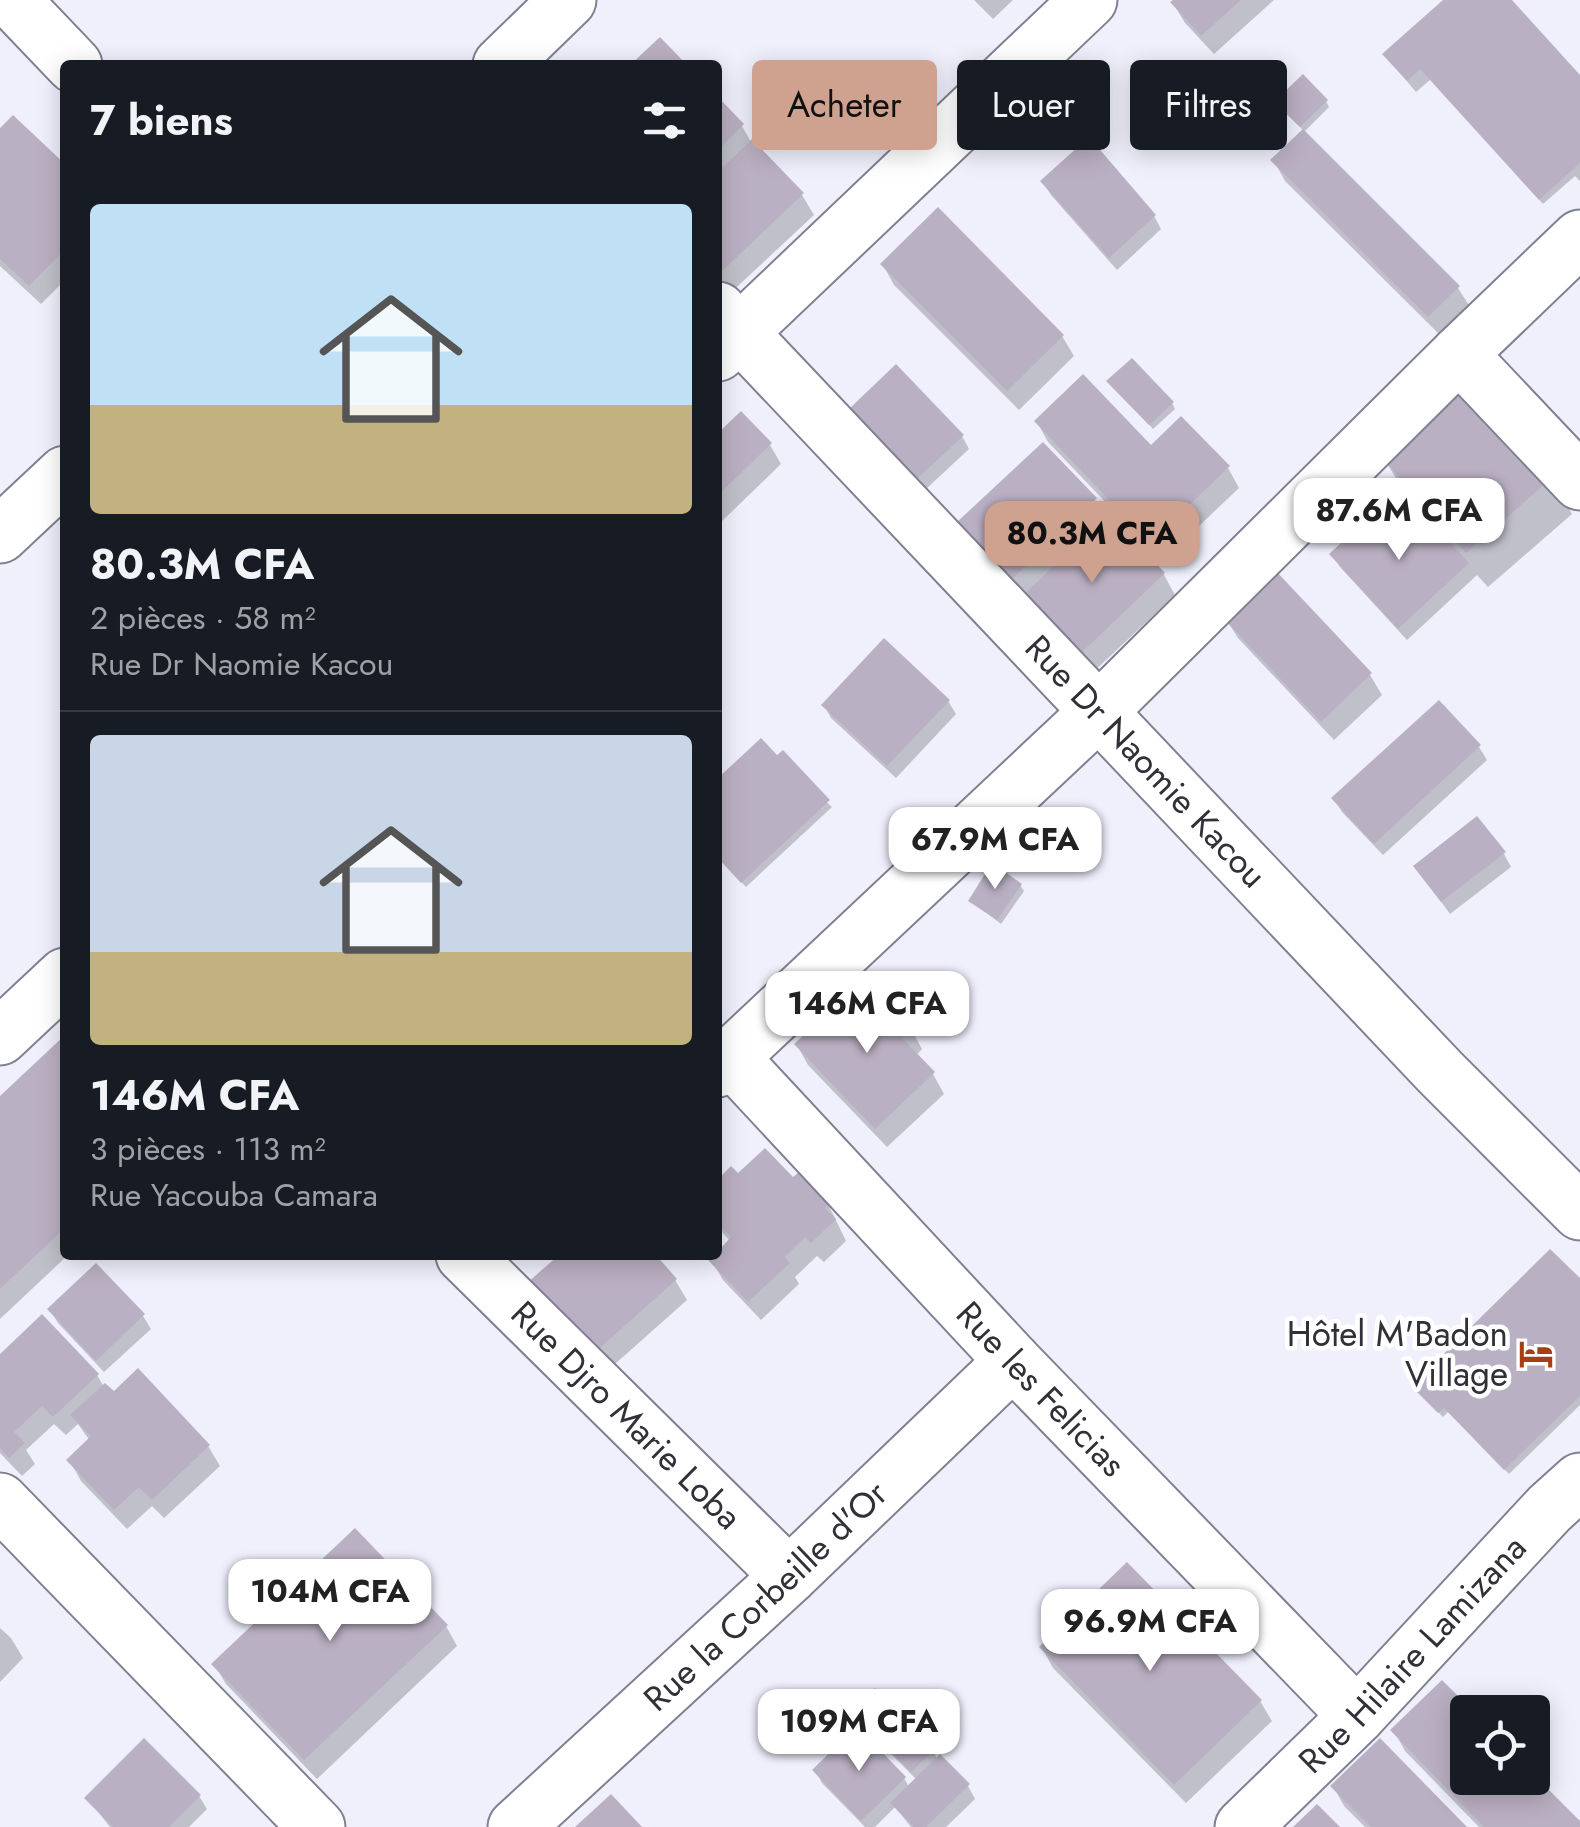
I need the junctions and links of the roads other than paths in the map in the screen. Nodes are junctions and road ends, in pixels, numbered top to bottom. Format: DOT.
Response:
graph roads {
  1 [pos="12,0"];
  2 [pos="568,0"];
  3 [pos="1089,0"];
  4 [pos="69,60"];
  5 [pos="506,60"];
  6 [pos="1580,238"];
  7 [pos="725,332"];
  8 [pos="1459,354"];
  9 [pos="60,479"];
  10 [pos="1580,482"];
  11 [pos="0,535"];
  12 [pos="1097,713"];
  13 [pos="60,981"];
  14 [pos="0,1038"];
  15 [pos="724,1063"];
  16 [pos="1580,1212"];
  17 [pos="489,1263"];
  18 [pos="1012,1361"];
  19 [pos="0,1501"];
  20 [pos="1570,1510"];
  21 [pos="789,1576"];
  22 [pos="1358,1716"];
  23 [pos="317,1827"];
  24 [pos="516,1827"];
  25 [pos="1242,1827"];
  1 -- 4 [label="street"];
  2 -- 5 [label="street"];
  3 -- 7 [label="street"];
  6 -- 8 [label="street"];
  7 -- 12 [label="street, Rue Dr Naomie Kacou"];
  8 -- 10 [label="street"];
  8 -- 12 [label="street"];
  9 -- 11 [label="street"];
  12 -- 15 [label="street"];
  12 -- 16 [label="street, Rue Dr Naomie Kacou"];
  13 -- 14 [label="street"];
  15 -- 18 [label="street, Rue les Felicias"];
  17 -- 21 [label="street, Rue Djro Marie Loba"];
  18 -- 21 [label="street, Rue la Corbeille d'Or"];
  18 -- 22 [label="street, Rue les Felicias"];
  19 -- 23 [label="street"];
  20 -- 22 [label="street, Rue Hilaire Lamizana"];
  21 -- 24 [label="street, Rue la Corbeille d'Or"];
  22 -- 25 [label="street, Rue Hilaire Lamizana"];
}
